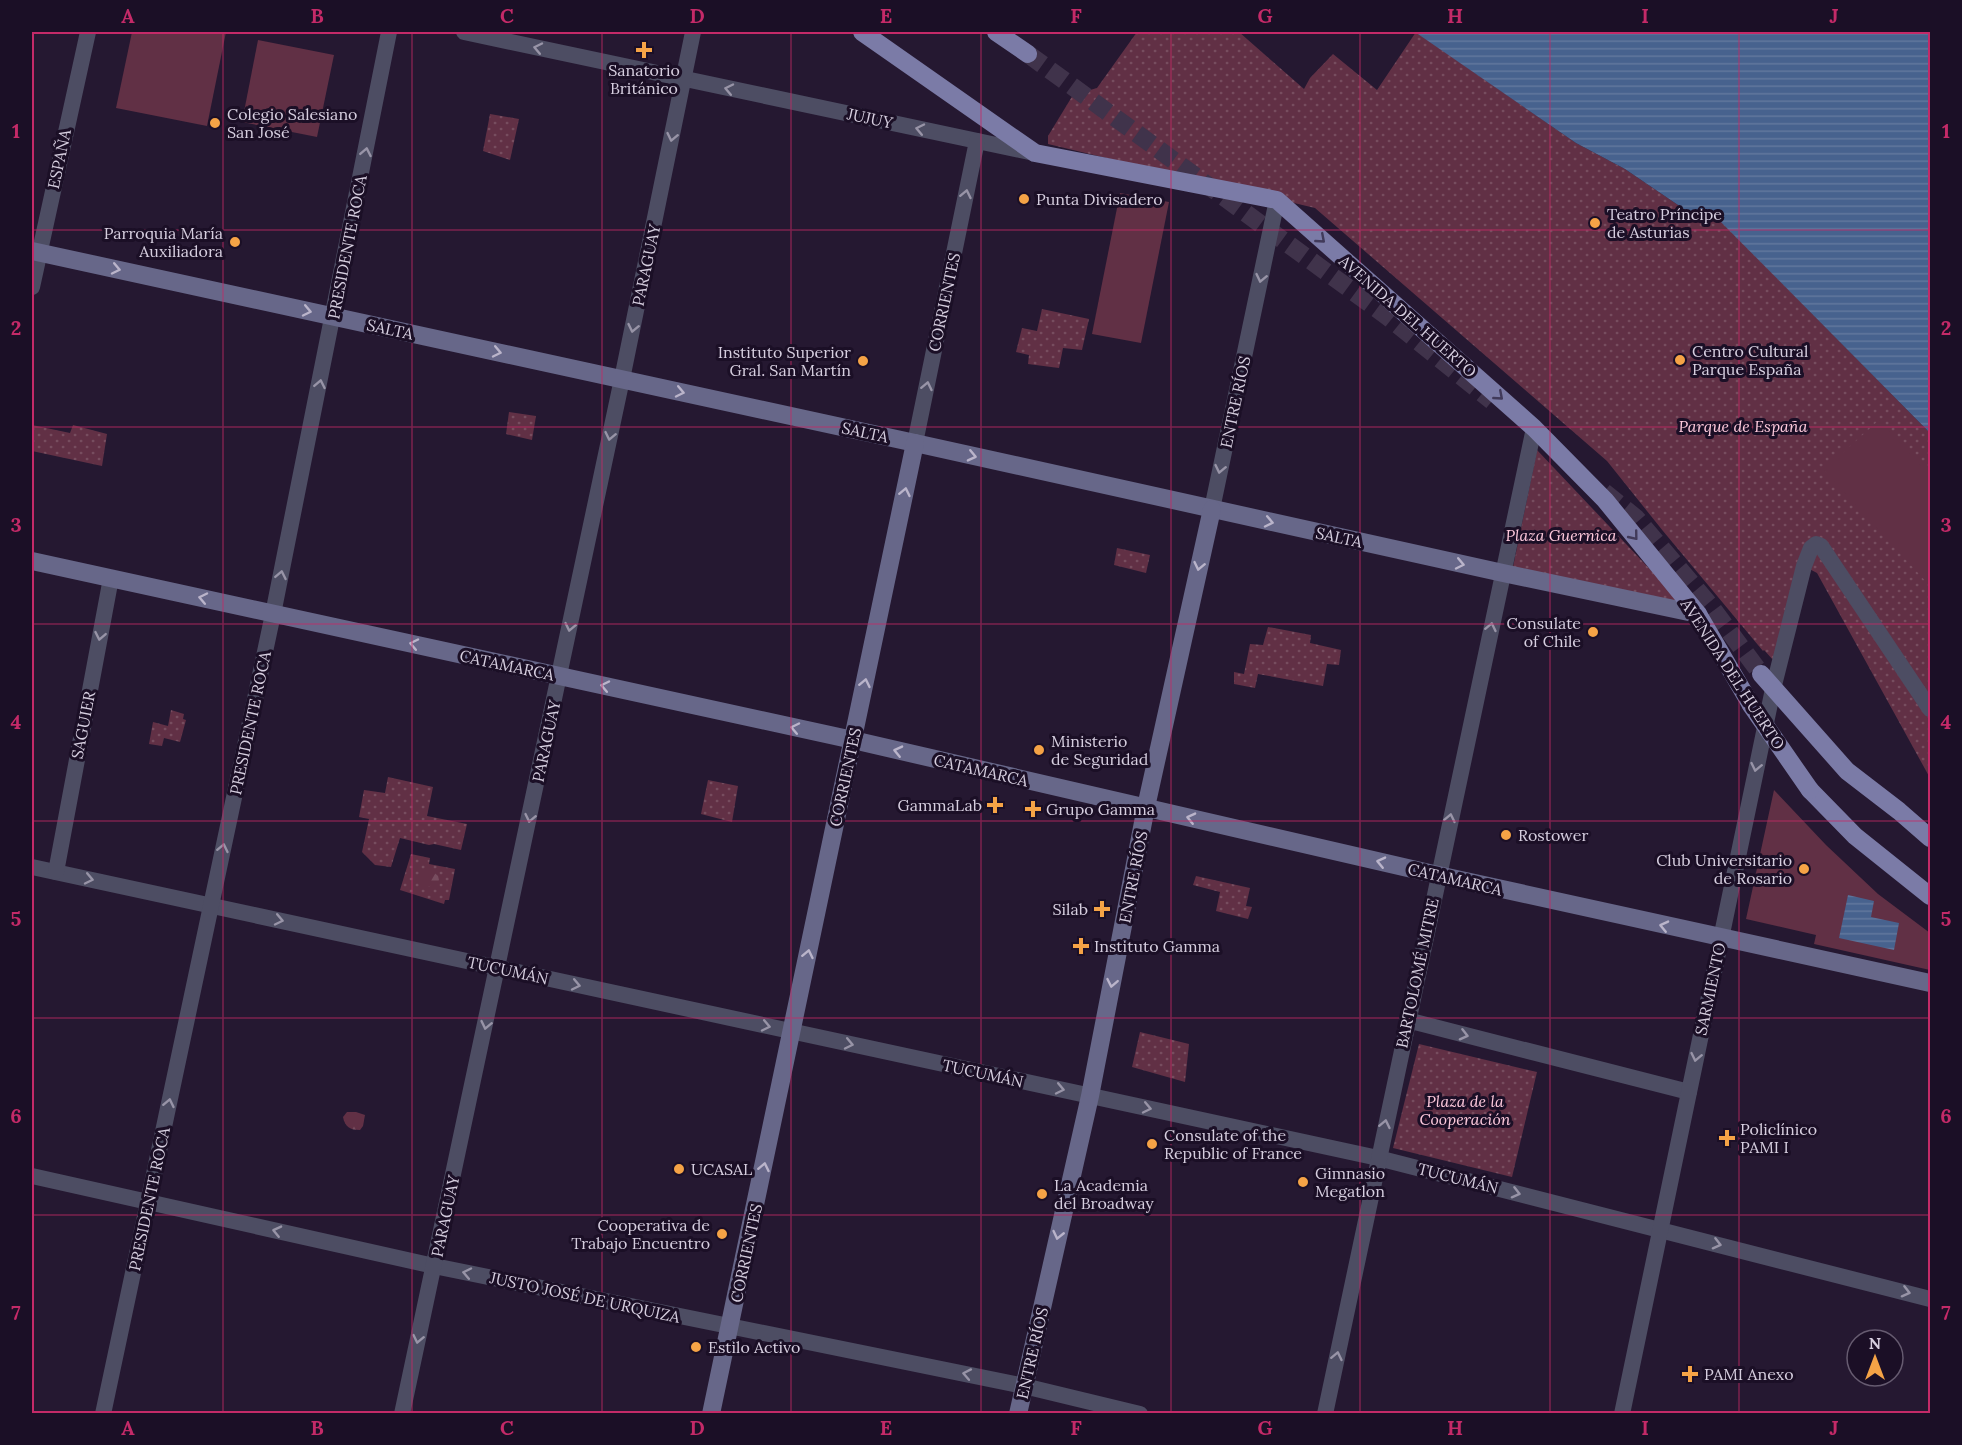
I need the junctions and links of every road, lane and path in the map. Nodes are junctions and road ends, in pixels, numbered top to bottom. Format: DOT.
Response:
graph roads {
  1 [pos="87,32"];
  2 [pos="389,32"];
  3 [pos="464,32"];
  4 [pos="693,32"];
  5 [pos="862,32"];
  6 [pos="996,32"];
  7 [pos="1028,54"];
  8 [pos="684,80"];
  9 [pos="977,141"];
  10 [pos="1035,153"];
  11 [pos="1277,200"];
  12 [pos="35,252"];
  13 [pos="32,287"];
  14 [pos="334,316"];
  15 [pos="622,379"];
  16 [pos="1534,428"];
  17 [pos="915,443"];
  18 [pos="1212,509"];
  19 [pos="32,561"];
  20 [pos="1503,573"];
  21 [pos="111,578"];
  22 [pos="273,614"];
  23 [pos="1698,614"];
  24 [pos="1761,674"];
  25 [pos="560,676"];
  26 [pos="1773,689"];
  27 [pos="1930,709"];
  28 [pos="853,740"];
  29 [pos="1146,807"];
  30 [pos="1930,838"];
  31 [pos="32,867"];
  32 [pos="56,872"];
  33 [pos="1438,875"];
  34 [pos="1930,896"];
  35 [pos="211,905"];
  36 [pos="1721,939"];
  37 [pos="498,968"];
  38 [pos="1930,983"];
  39 [pos="1407,1020"];
  40 [pos="792,1031"];
  41 [pos="1689,1092"];
  42 [pos="1090,1096"];
  43 [pos="1378,1158"];
  44 [pos="32,1176"];
  45 [pos="148,1201"];
  46 [pos="1660,1229"];
  47 [pos="434,1266"];
  48 [pos="1930,1299"];
  49 [pos="730,1327"];
  50 [pos="1024,1386"];
  51 [pos="104,1413"];
  52 [pos="402,1413"];
  53 [pos="711,1413"];
  54 [pos="1018,1413"];
  55 [pos="1140,1413"];
  56 [pos="1325,1413"];
  57 [pos="1622,1413"];
  1 -- 12 [label="street, ESPAÑA"];
  14 -- 2 [label="street, PRESIDENTE ROCA, one-way"];
  8 -- 3 [label="street, JUJUY, one-way"];
  4 -- 8 [label="street, PARAGUAY"];
  5 -- 10 [label="main road"];
  6 -- 7 [label="main road"];
  9 -- 8 [label="street, JUJUY, one-way"];
  8 -- 15 [label="street, PARAGUAY, one-way"];
  9 -- 10 [label="street, JUJUY"];
  17 -- 9 [label="street, CORRIENTES, one-way"];
  10 -- 11 [label="main road, JUJUY"];
  11 -- 16 [label="main road, AVENIDA DEL HUERTO, one-way"];
  11 -- 18 [label="street, ENTRE RÍOS, one-way"];
  12 -- 13 [label="street, ESPAÑA"];
  12 -- 14 [label="main road, SALTA, one-way"];
  14 -- 15 [label="main road, SALTA, one-way"];
  22 -- 14 [label="street, PRESIDENTE ROCA, one-way"];
  15 -- 17 [label="main road, SALTA, one-way"];
  15 -- 25 [label="street, PARAGUAY, one-way"];
  16 -- 20 [label="street, BARTOLOMÉ MITRE"];
  16 -- 23 [label="main road, AVENIDA DEL HUERTO, one-way"];
  17 -- 18 [label="main road, SALTA, one-way"];
  28 -- 17 [label="main road, CORRIENTES, one-way"];
  18 -- 20 [label="main road, SALTA, one-way"];
  18 -- 29 [label="main road, ENTRE RÍOS, one-way"];
  19 -- 21 [label="main road, CATAMARCA"];
  20 -- 23 [label="main road, SALTA"];
  33 -- 20 [label="street, BARTOLOMÉ MITRE, one-way"];
  22 -- 21 [label="main road, CATAMARCA, one-way"];
  21 -- 32 [label="street, SAGUIER, one-way"];
  25 -- 22 [label="main road, CATAMARCA, one-way"];
  35 -- 22 [label="street, PRESIDENTE ROCA, one-way"];
  23 -- 34 [label="main road, AVENIDA DEL HUERTO, bridge"];
  24 -- 26 [label="main road"];
  28 -- 25 [label="main road, CATAMARCA, one-way"];
  25 -- 37 [label="street, PARAGUAY, one-way"];
  26 -- 27 [label="street, SARMIENTO"];
  26 -- 30 [label="main road"];
  26 -- 36 [label="street, SARMIENTO, one-way"];
  29 -- 28 [label="main road, CATAMARCA, one-way"];
  40 -- 28 [label="main road, CORRIENTES, one-way"];
  33 -- 29 [label="main road, CATAMARCA, one-way"];
  29 -- 42 [label="main road, ENTRE RÍOS, one-way"];
  31 -- 32 [label="street, TUCUMÁN"];
  32 -- 35 [label="street, TUCUMÁN, one-way"];
  36 -- 33 [label="main road, CATAMARCA, one-way"];
  33 -- 39 [label="street, BARTOLOMÉ MITRE"];
  35 -- 37 [label="street, TUCUMÁN, one-way"];
  45 -- 35 [label="street, PRESIDENTE ROCA, one-way"];
  36 -- 38 [label="main road, CATAMARCA"];
  36 -- 41 [label="street, SARMIENTO, one-way"];
  37 -- 40 [label="street, TUCUMÁN, one-way"];
  37 -- 47 [label="street, PARAGUAY, one-way"];
  39 -- 41 [label="street, one-way"];
  43 -- 39 [label="street, BARTOLOMÉ MITRE, one-way"];
  40 -- 42 [label="street, TUCUMÁN, one-way"];
  49 -- 40 [label="main road, CORRIENTES, one-way"];
  41 -- 46 [label="street, SARMIENTO"];
  42 -- 43 [label="street, TUCUMÁN, one-way"];
  42 -- 50 [label="main road, ENTRE RÍOS, one-way"];
  43 -- 46 [label="street, TUCUMÁN, one-way"];
  56 -- 43 [label="street, BARTOLOMÉ MITRE, one-way"];
  44 -- 45 [label="street, JUSTO JOSÉ DE URQUIZA"];
  47 -- 45 [label="street, JUSTO JOSÉ DE URQUIZA, one-way"];
  45 -- 51 [label="street, PRESIDENTE ROCA"];
  46 -- 48 [label="street, TUCUMÁN, one-way"];
  46 -- 57 [label="street, SARMIENTO"];
  49 -- 47 [label="street, JUSTO JOSÉ DE URQUIZA, one-way"];
  47 -- 52 [label="street, PARAGUAY, one-way"];
  50 -- 49 [label="street, JUSTO JOSÉ DE URQUIZA, one-way"];
  49 -- 53 [label="main road, CORRIENTES"];
  50 -- 54 [label="main road, ENTRE RÍOS"];
  50 -- 55 [label="street, JUSTO JOSÉ DE URQUIZA"];
}
